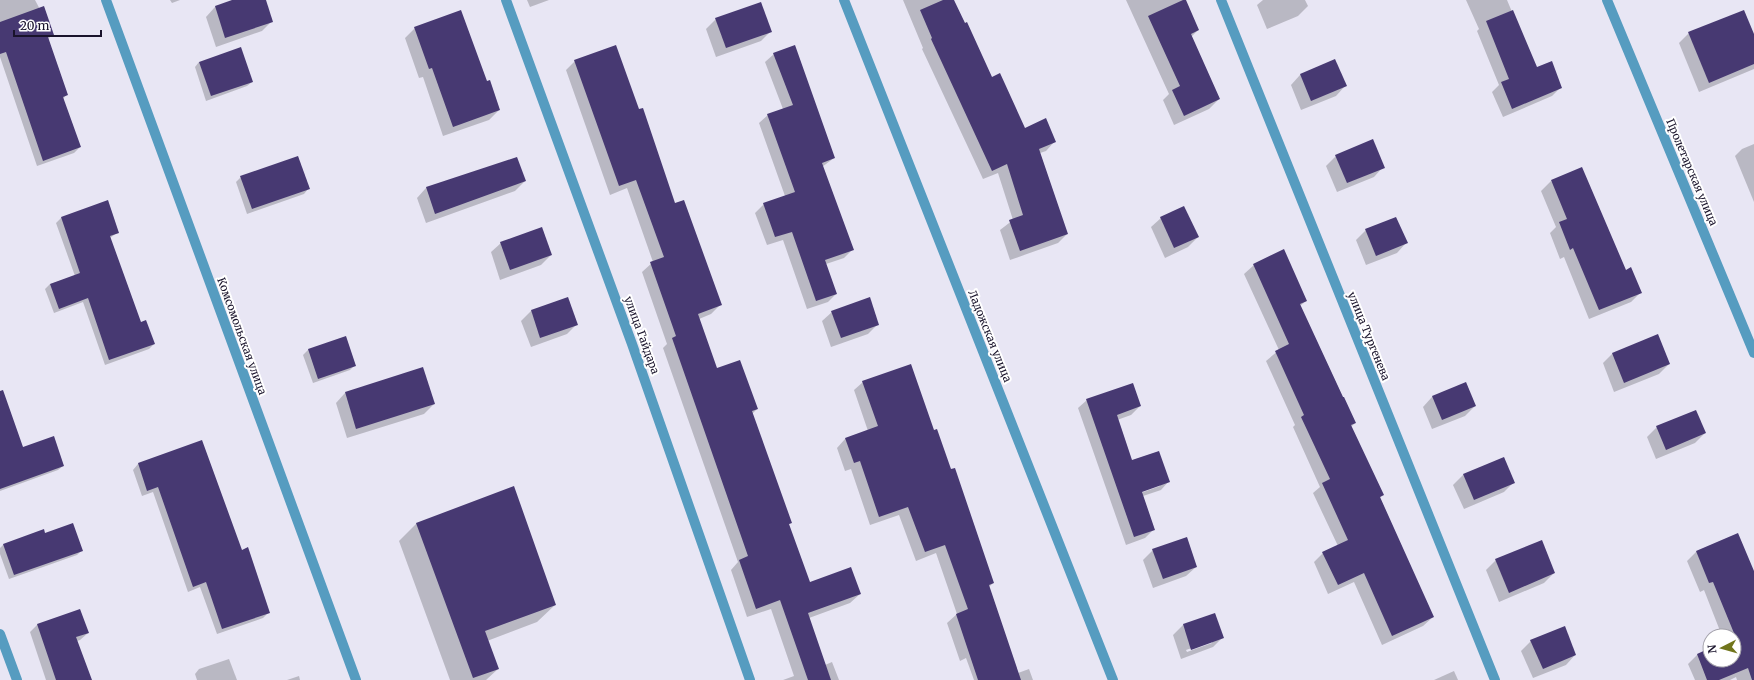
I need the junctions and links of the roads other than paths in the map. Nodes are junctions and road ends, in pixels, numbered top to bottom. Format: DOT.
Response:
graph roads {
  1 [pos="106,0"];
  2 [pos="506,0"];
  3 [pos="844,0"];
  4 [pos="1221,0"];
  5 [pos="1607,0"];
  6 [pos="1754,353"];
  7 [pos="0,634"];
  8 [pos="17,680"];
  9 [pos="356,680"];
  10 [pos="750,680"];
  11 [pos="1113,680"];
  12 [pos="1495,680"];
  1 -- 9 [label="street, Комсомольская улица"];
  2 -- 10 [label="street, улица Гайдара"];
  3 -- 11 [label="street, Ладожская улица"];
  4 -- 12 [label="street, улица Тургенева"];
  5 -- 6 [label="street, Пролетарская улица"];
  7 -- 8 [label="street"];
}
